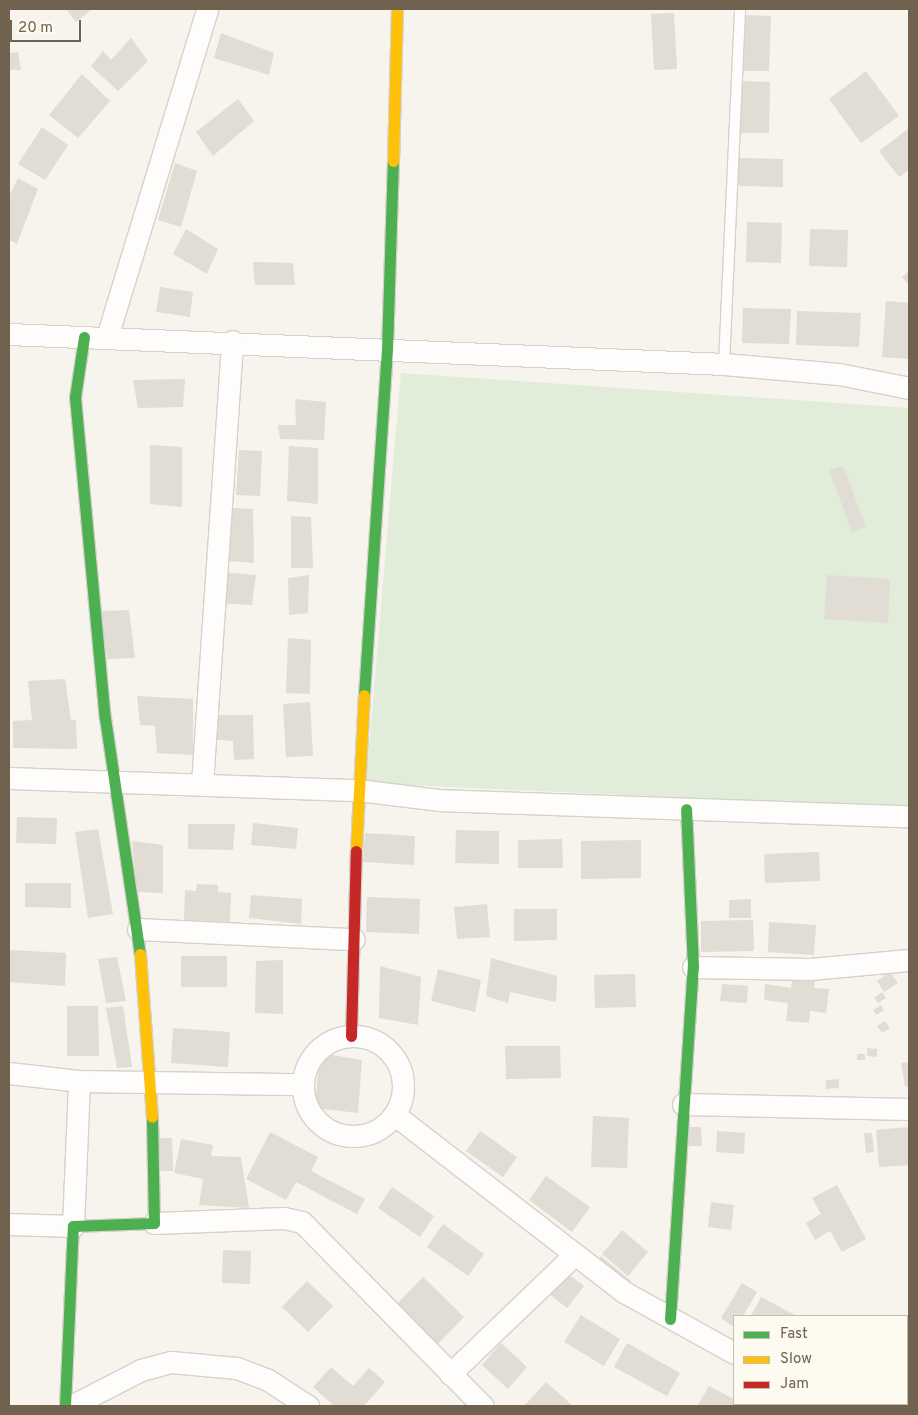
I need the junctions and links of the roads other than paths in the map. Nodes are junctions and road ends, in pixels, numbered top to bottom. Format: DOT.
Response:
graph roads {
  1 [pos="207,9"];
  2 [pos="397,9"];
  3 [pos="740,9"];
  4 [pos="9,334"];
  5 [pos="84,337"];
  6 [pos="107,337"];
  7 [pos="232,341"];
  8 [pos="387,350"];
  9 [pos="724,364"];
  10 [pos="909,388"];
  11 [pos="9,778"];
  12 [pos="118,779"];
  13 [pos="202,784"];
  14 [pos="358,790"];
  15 [pos="686,809"];
  16 [pos="909,816"];
  17 [pos="138,929"];
  18 [pos="354,939"];
  19 [pos="909,960"];
  20 [pos="694,967"];
  21 [pos="351,1036"];
  22 [pos="9,1073"];
  23 [pos="151,1078"];
  24 [pos="79,1081"];
  25 [pos="303,1084"];
  26 [pos="684,1104"];
  27 [pos="909,1109"];
  28 [pos="394,1115"];
  29 [pos="154,1223"];
  30 [pos="9,1224"];
  31 [pos="73,1226"];
  32 [pos="574,1255"];
  33 [pos="670,1319"];
  34 [pos="733,1352"];
  35 [pos="450,1374"];
  36 [pos="65,1406"];
  37 [pos="71,1406"];
  38 [pos="308,1406"];
  39 [pos="483,1406"];
  1 -- 6 [label="street"];
  2 -- 8 [label="street"];
  3 -- 9 [label="lane"];
  4 -- 5 [label="street"];
  5 -- 6 [label="street"];
  5 -- 12 [label="street"];
  6 -- 7 [label="street"];
  7 -- 8 [label="street"];
  7 -- 13 [label="street"];
  8 -- 9 [label="street"];
  8 -- 14 [label="street"];
  9 -- 10 [label="street"];
  11 -- 12 [label="street"];
  12 -- 13 [label="street"];
  12 -- 17 [label="street"];
  13 -- 14 [label="street"];
  14 -- 15 [label="street"];
  14 -- 18 [label="street"];
  15 -- 16 [label="street"];
  15 -- 20 [label="street"];
  17 -- 18 [label="street"];
  17 -- 23 [label="street"];
  18 -- 21 [label="street"];
  19 -- 20 [label="street"];
  20 -- 26 [label="street"];
  21 -- 25 [label="street"];
  21 -- 28 [label="street"];
  22 -- 24 [label="street"];
  23 -- 24 [label="street"];
  23 -- 25 [label="street"];
  23 -- 29 [label="street"];
  24 -- 31 [label="street"];
  25 -- 28 [label="street"];
  26 -- 27 [label="street"];
  26 -- 33 [label="street"];
  28 -- 32 [label="street"];
  29 -- 31 [label="street"];
  29 -- 35 [label="street"];
  30 -- 31 [label="street"];
  31 -- 36 [label="street"];
  32 -- 33 [label="street"];
  32 -- 35 [label="street"];
  33 -- 34 [label="street"];
  35 -- 39 [label="street"];
  37 -- 38 [label="street"];
}
